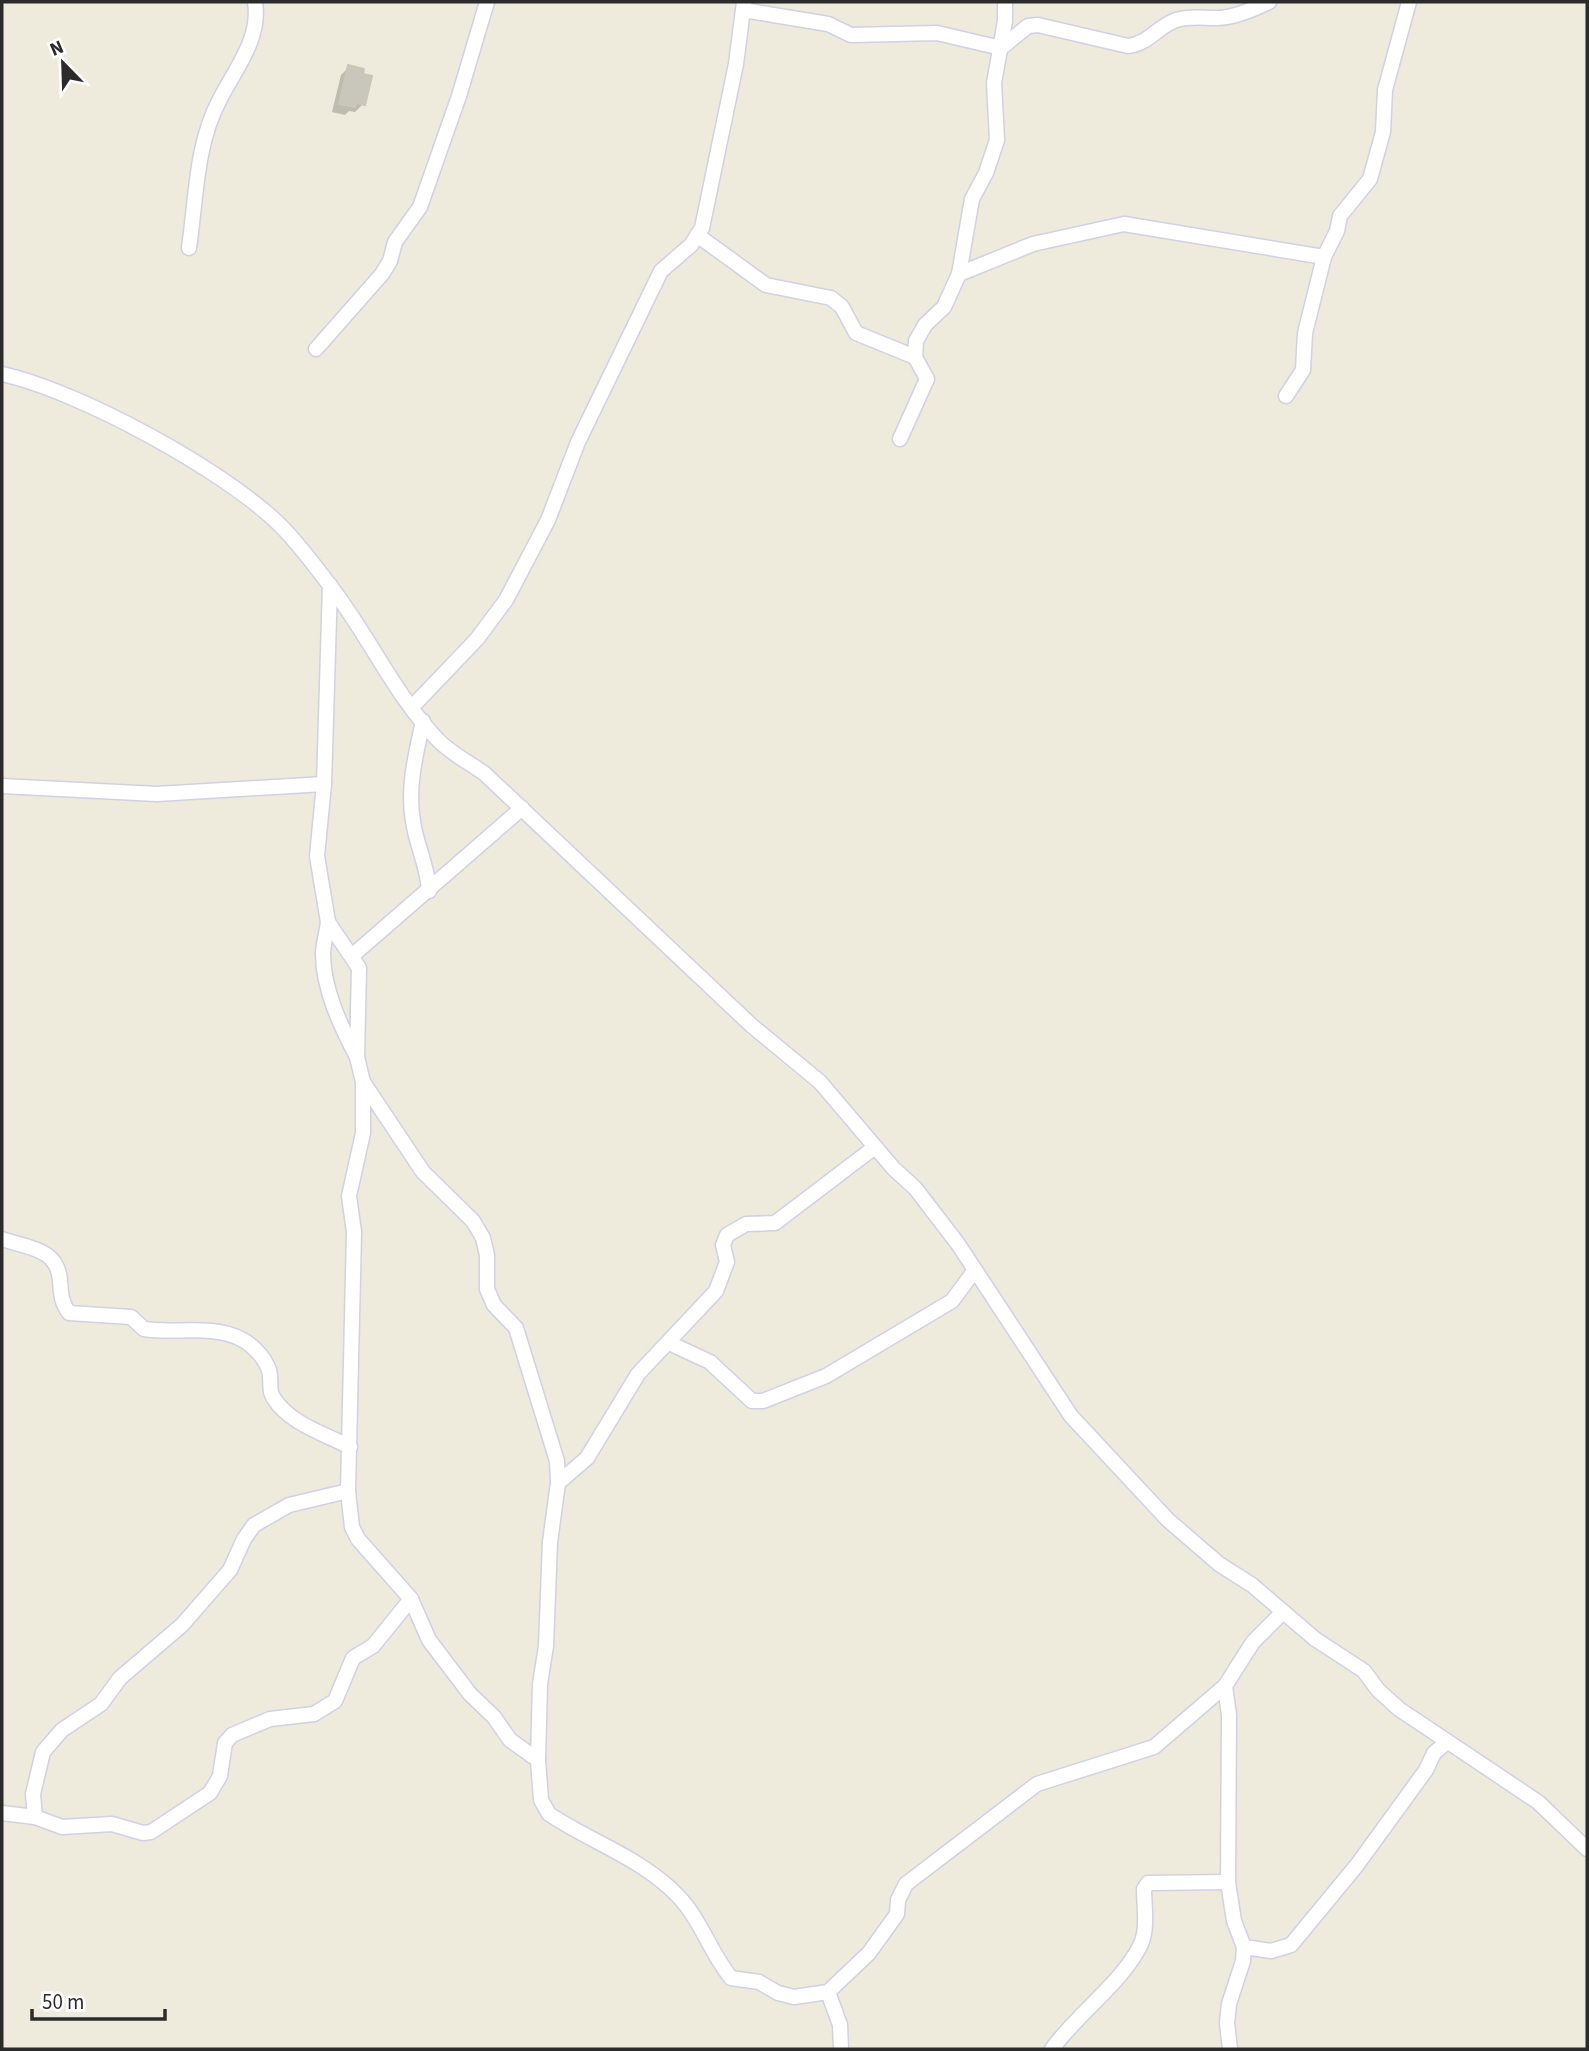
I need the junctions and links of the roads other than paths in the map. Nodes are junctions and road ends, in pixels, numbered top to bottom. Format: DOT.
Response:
graph roads {
  1 [pos="254,2"];
  2 [pos="487,2"];
  3 [pos="1005,2"];
  4 [pos="1269,2"];
  5 [pos="1409,2"];
  6 [pos="744,6"];
  7 [pos="1005,21"];
  8 [pos="1018,32"];
  9 [pos="1001,47"];
  10 [pos="698,235"];
  11 [pos="966,243"];
  12 [pos="188,248"];
  13 [pos="1324,257"];
  14 [pos="988,261"];
  15 [pos="959,274"];
  16 [pos="316,349"];
  17 [pos="915,357"];
  18 [pos="2,374"];
  19 [pos="1286,396"];
  20 [pos="900,439"];
  21 [pos="330,585"];
  22 [pos="412,707"];
  23 [pos="423,721"];
  24 [pos="324,784"];
  25 [pos="2,786"];
  26 [pos="522,808"];
  27 [pos="429,891"];
  28 [pos="328,922"];
  29 [pos="353,955"];
  30 [pos="357,1057"];
  31 [pos="363,1082"];
  32 [pos="875,1147"];
  33 [pos="2,1239"];
  34 [pos="975,1270"];
  35 [pos="669,1343"];
  36 [pos="350,1447"];
  37 [pos="558,1483"];
  38 [pos="348,1491"];
  39 [pos="411,1599"];
  40 [pos="1283,1612"];
  41 [pos="1225,1686"];
  42 [pos="1447,1742"];
  43 [pos="538,1760"];
  44 [pos="2,1813"];
  45 [pos="35,1817"];
  46 [pos="1587,1849"];
  47 [pos="1228,1882"];
  48 [pos="1244,1947"];
  49 [pos="828,1992"];
  50 [pos="841,2049"];
  51 [pos="1052,2049"];
  52 [pos="1230,2049"];
  1 -- 12 [label="street"];
  2 -- 16 [label="street"];
  3 -- 7 [label="street"];
  4 -- 8 [label="street"];
  5 -- 13 [label="street"];
  6 -- 9 [label="street"];
  6 -- 10 [label="street"];
  7 -- 8 [label="street"];
  7 -- 9 [label="street"];
  8 -- 9 [label="street"];
  9 -- 11 [label="street"];
  10 -- 17 [label="street"];
  10 -- 22 [label="street"];
  11 -- 14 [label="street"];
  11 -- 15 [label="street"];
  13 -- 14 [label="street"];
  13 -- 19 [label="street"];
  14 -- 15 [label="street"];
  15 -- 17 [label="street"];
  17 -- 20 [label="street"];
  18 -- 21 [label="street"];
  21 -- 22 [label="street"];
  21 -- 24 [label="street"];
  22 -- 23 [label="street"];
  23 -- 26 [label="street"];
  23 -- 27 [label="street"];
  24 -- 25 [label="street"];
  24 -- 28 [label="street"];
  26 -- 27 [label="street"];
  26 -- 32 [label="street"];
  27 -- 29 [label="street"];
  28 -- 29 [label="street"];
  28 -- 30 [label="street"];
  29 -- 30 [label="street"];
  30 -- 31 [label="street"];
  31 -- 36 [label="street"];
  31 -- 37 [label="street"];
  32 -- 34 [label="street"];
  32 -- 35 [label="street"];
  33 -- 36 [label="street"];
  34 -- 35 [label="street"];
  34 -- 40 [label="street"];
  35 -- 37 [label="street"];
  36 -- 38 [label="street"];
  37 -- 43 [label="street"];
  38 -- 39 [label="street"];
  38 -- 45 [label="street"];
  39 -- 43 [label="street"];
  39 -- 45 [label="street"];
  40 -- 41 [label="street"];
  40 -- 42 [label="street"];
  41 -- 47 [label="street"];
  41 -- 49 [label="street"];
  42 -- 46 [label="street"];
  42 -- 48 [label="street"];
  43 -- 49 [label="street"];
  44 -- 45 [label="street"];
  47 -- 48 [label="street"];
  47 -- 51 [label="street"];
  48 -- 52 [label="street"];
  49 -- 50 [label="street"];
}
